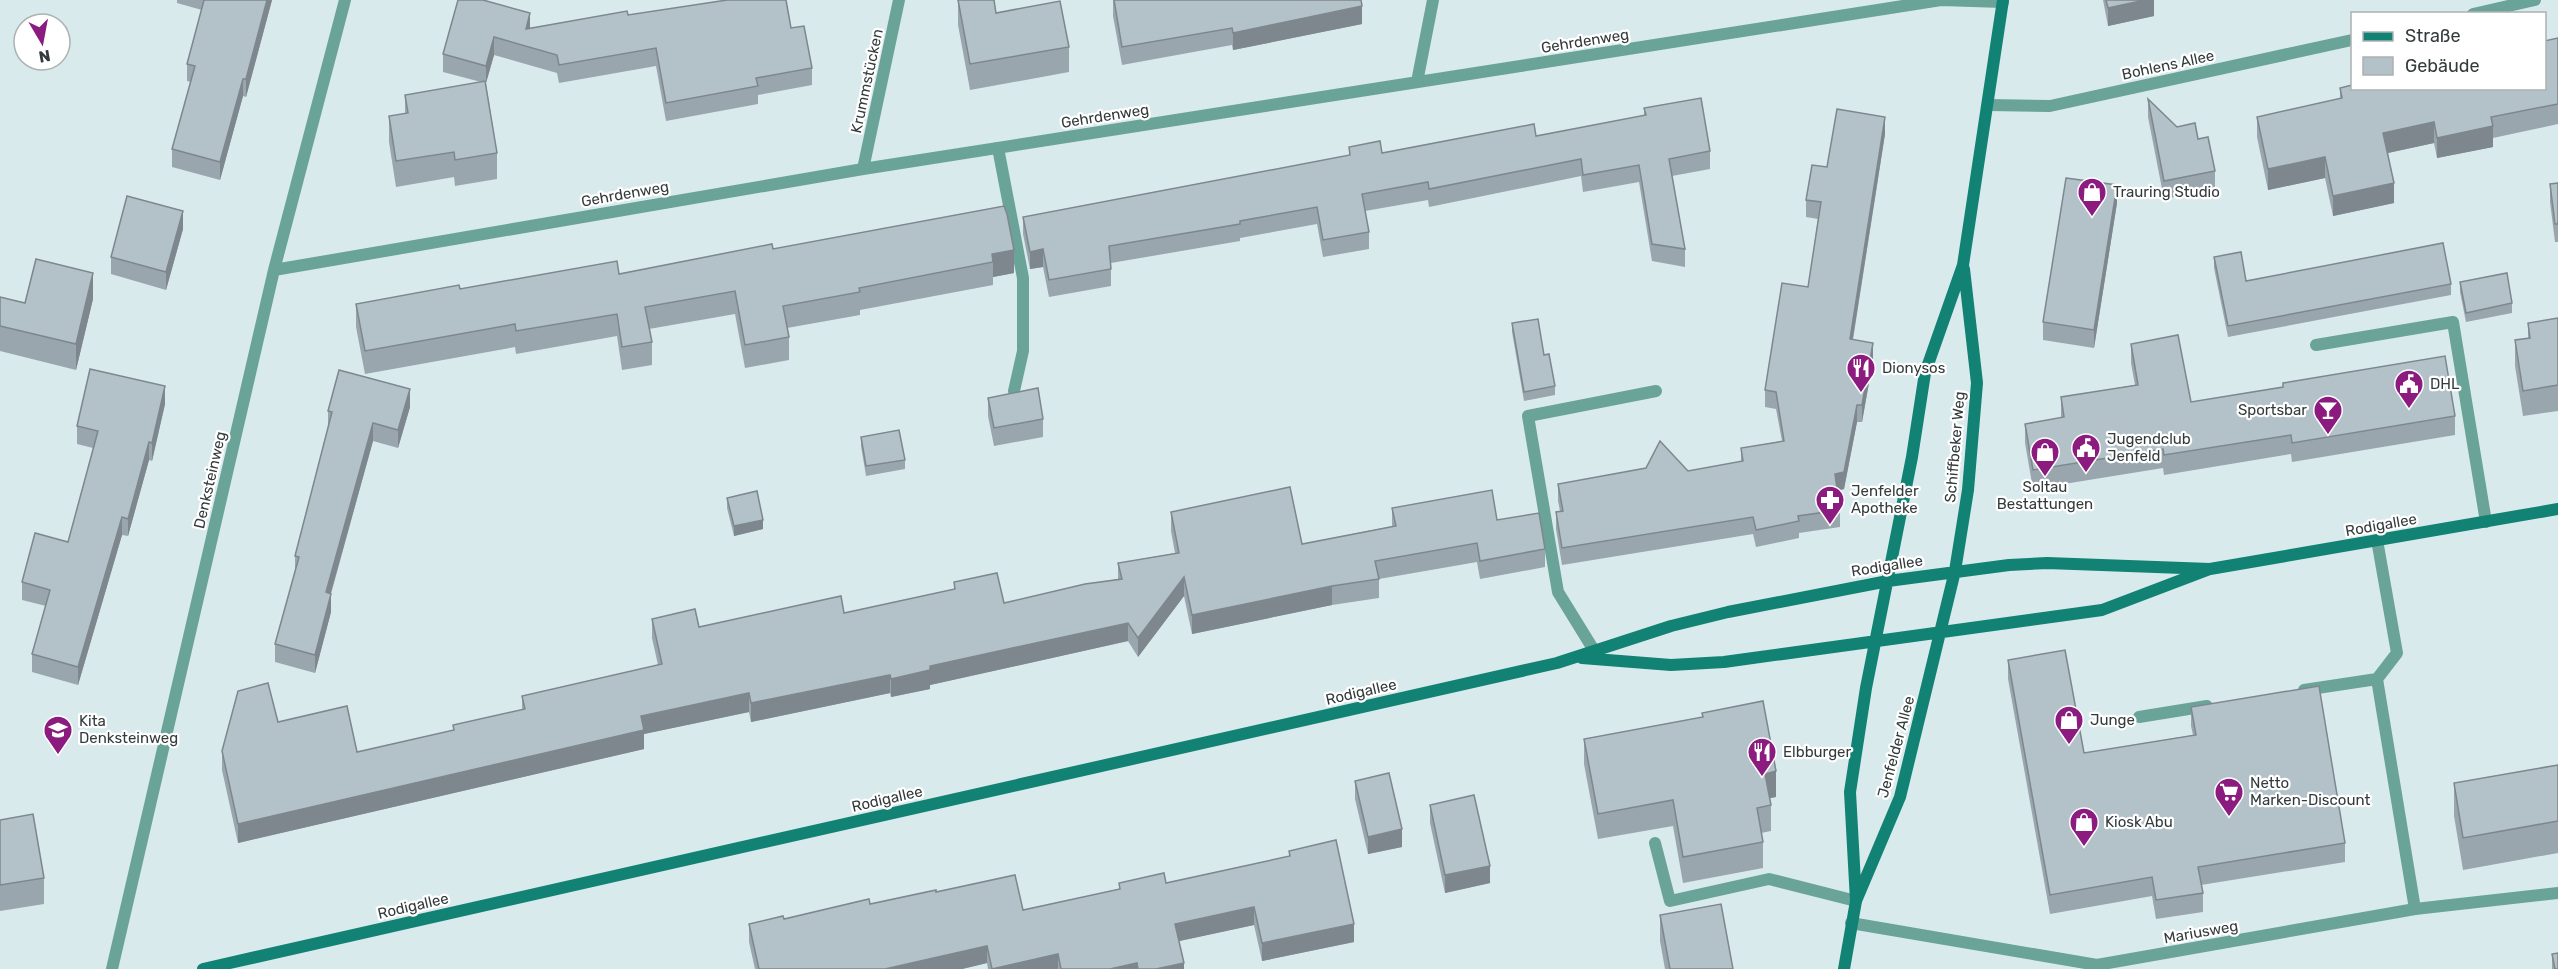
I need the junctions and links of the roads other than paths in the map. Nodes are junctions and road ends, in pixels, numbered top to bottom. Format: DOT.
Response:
graph roads {
  1 [pos="345,0"];
  2 [pos="899,0"];
  3 [pos="1434,0"];
  4 [pos="1941,0"];
  5 [pos="2535,0"];
  6 [pos="2003,1"];
  7 [pos="2482,12"];
  8 [pos="2351,40"];
  9 [pos="1417,82"];
  10 [pos="1988,105"];
  11 [pos="998,148"];
  12 [pos="863,169"];
  13 [pos="1963,265"];
  14 [pos="274,270"];
  15 [pos="2316,345"];
  16 [pos="1014,391"];
  17 [pos="1656,391"];
  18 [pos="2558,509"];
  19 [pos="2486,522"];
  20 [pos="2377,540"];
  21 [pos="2210,569"];
  22 [pos="1955,571"];
  23 [pos="1888,581"];
  24 [pos="1941,630"];
  25 [pos="1875,639"];
  26 [pos="1595,652"];
  27 [pos="1578,658"];
  28 [pos="2377,679"];
  29 [pos="2286,693"];
  30 [pos="2218,704"];
  31 [pos="2139,717"];
  32 [pos="1655,843"];
  33 [pos="2558,893"];
  34 [pos="1856,901"];
  35 [pos="2415,909"];
  36 [pos="1851,922"];
  37 [pos="112,969"];
  38 [pos="203,969"];
  39 [pos="1844,969"];
  1 -- 14 [label="street, Denksteinweg"];
  2 -- 12 [label="street, Krummstücken"];
  3 -- 9 [label="street"];
  4 -- 6 [label="street, Gehrdenweg"];
  4 -- 9 [label="street, Gehrdenweg"];
  5 -- 7 [label="street"];
  6 -- 10 [label="main road, Schiffbeker Weg"];
  8 -- 10 [label="street, Bohlens Allee"];
  9 -- 11 [label="street, Gehrdenweg"];
  10 -- 13 [label="main road, Schiffbeker Weg"];
  11 -- 12 [label="street, Gehrdenweg"];
  11 -- 16 [label="street"];
  12 -- 14 [label="street, Gehrdenweg"];
  13 -- 22 [label="main road, Schiffbeker Weg"];
  13 -- 23 [label="main road, Schiffbeker Weg"];
  14 -- 37 [label="street, Denksteinweg"];
  15 -- 19 [label="street"];
  17 -- 26 [label="street"];
  18 -- 19 [label="main road, Rodigallee"];
  19 -- 20 [label="main road, Rodigallee"];
  20 -- 21 [label="main road, Rodigallee"];
  20 -- 28 [label="street"];
  21 -- 22 [label="main road, Rodigallee"];
  21 -- 24 [label="main road, Rodigallee"];
  22 -- 23 [label="main road, Rodigallee"];
  22 -- 24 [label="main road, Schiffbeker Weg"];
  23 -- 25 [label="main road, Schiffbeker Weg"];
  23 -- 26 [label="main road, Rodigallee"];
  24 -- 25 [label="main road, Rodigallee"];
  24 -- 34 [label="main road, Jenfelder Allee"];
  25 -- 27 [label="main road, Rodigallee"];
  25 -- 34 [label="main road, Jenfelder Allee"];
  26 -- 27 [label="main road, Rodigallee"];
  27 -- 38 [label="main road, Rodigallee"];
  28 -- 29 [label="street"];
  28 -- 35 [label="street"];
  30 -- 31 [label="street"];
  32 -- 34 [label="street"];
  33 -- 35 [label="street, Mariusweg"];
  34 -- 36 [label="main road, Jenfelder Allee"];
  35 -- 36 [label="street, Mariusweg"];
  36 -- 39 [label="main road, Jenfelder Allee"];
}
